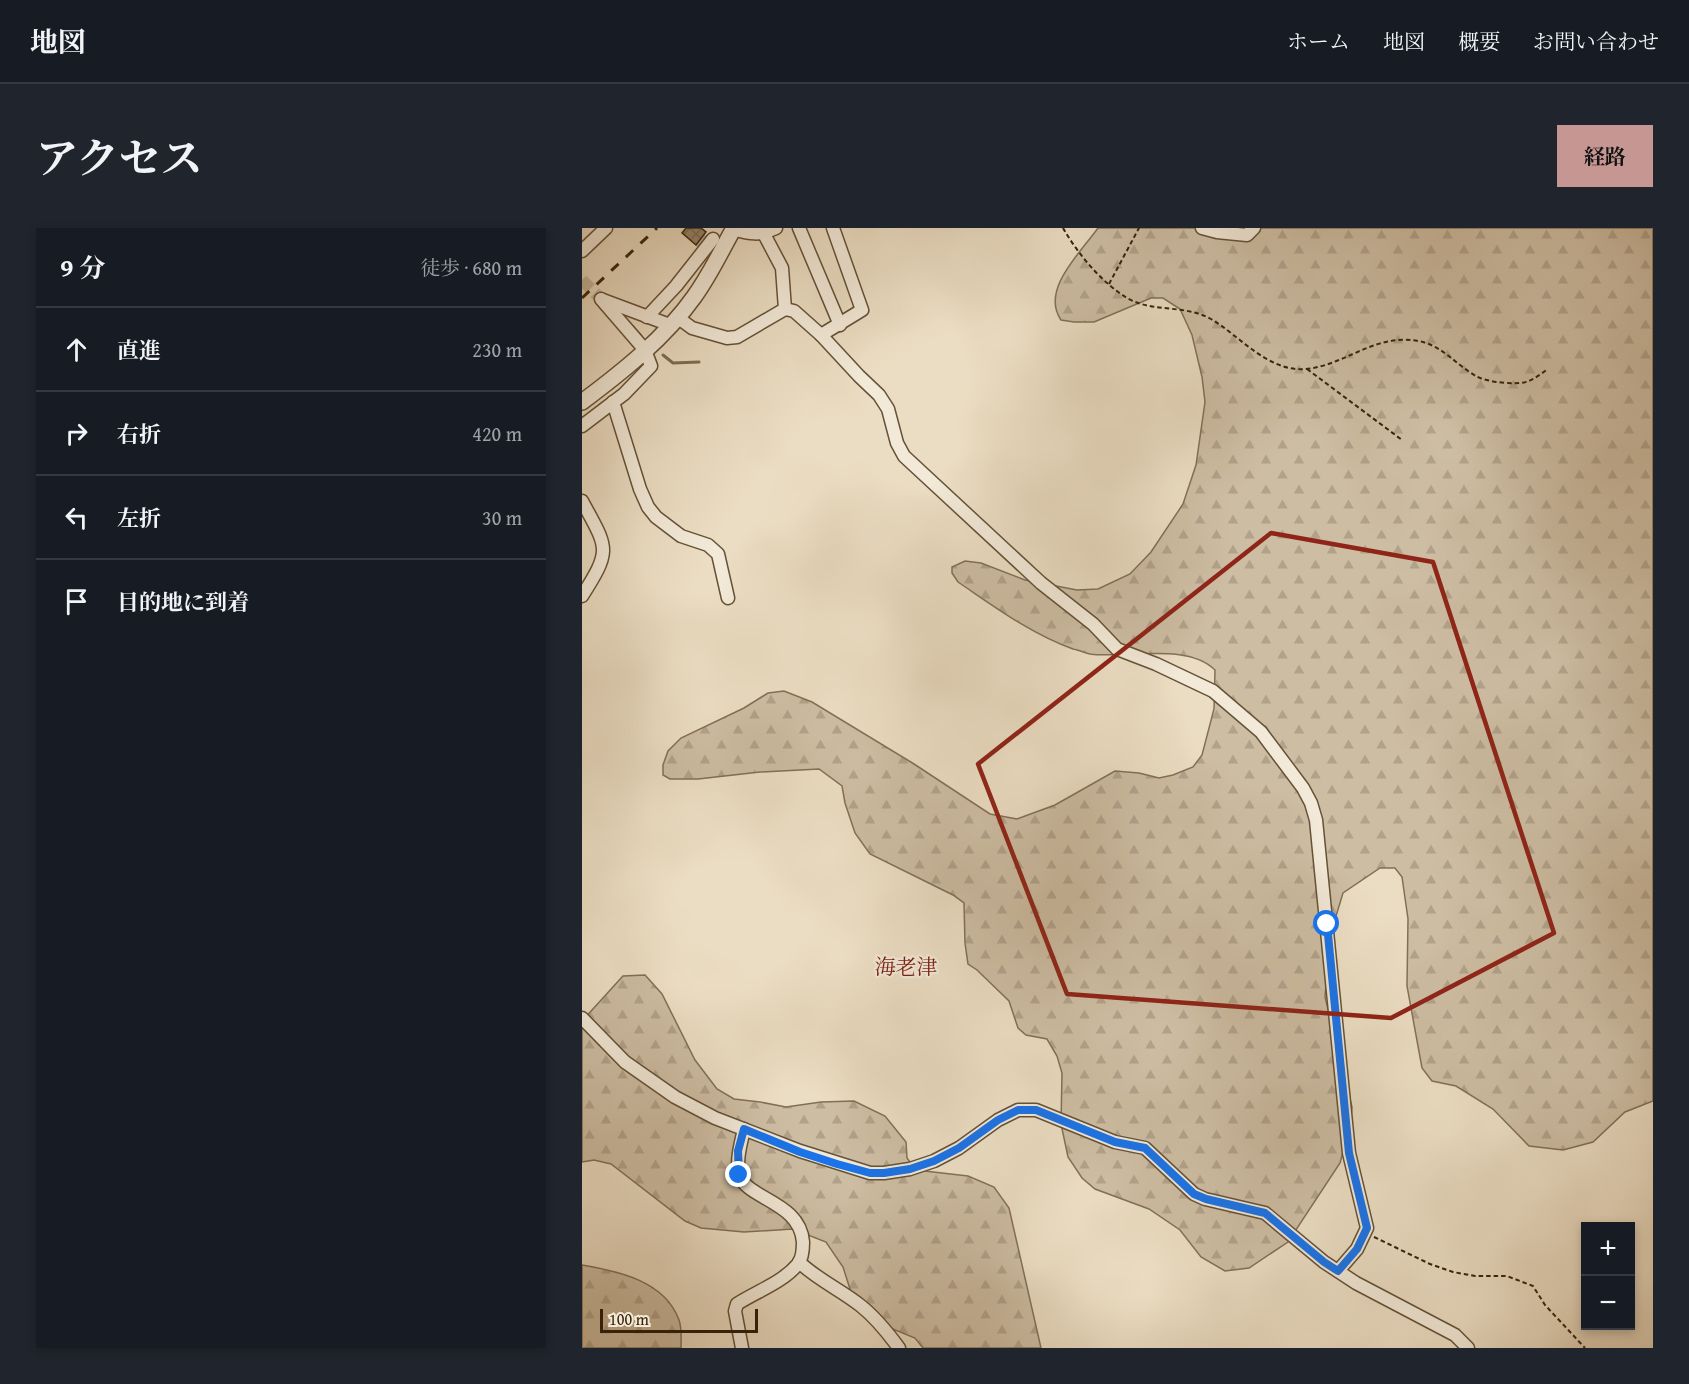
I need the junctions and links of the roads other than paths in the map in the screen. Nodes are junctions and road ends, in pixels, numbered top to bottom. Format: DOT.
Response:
graph roads {
  1 [pos="606,228"];
  2 [pos="734,228"];
  3 [pos="776,228"];
  4 [pos="799,228"];
  5 [pos="833,228"];
  6 [pos="1202,228"];
  7 [pos="1254,228"];
  8 [pos="764,234"];
  9 [pos="712,239"];
  10 [pos="582,251"];
  11 [pos="676,286"];
  12 [pos="693,298"];
  13 [pos="785,309"];
  14 [pos="647,317"];
  15 [pos="674,321"];
  16 [pos="840,325"];
  17 [pos="821,335"];
  18 [pos="645,350"];
  19 [pos="582,402"];
  20 [pos="613,402"];
  21 [pos="582,426"];
  22 [pos="582,501"];
  23 [pos="582,597"];
  24 [pos="728,598"];
  25 [pos="582,1018"];
  26 [pos="744,1129"];
  27 [pos="799,1262"];
  28 [pos="1338,1271"];
  29 [pos="742,1348"];
  30 [pos="898,1348"];
  31 [pos="1468,1348"];
  1 -- 10 [label="street"];
  2 -- 8 [label="street"];
  2 -- 12 [label="street"];
  3 -- 8 [label="street"];
  4 -- 16 [label="street"];
  5 -- 16 [label="street"];
  6 -- 7 [label="street"];
  8 -- 13 [label="street"];
  9 -- 11 [label="street"];
  11 -- 12 [label="street"];
  11 -- 14 [label="street"];
  12 -- 15 [label="street"];
  13 -- 15 [label="street"];
  13 -- 17 [label="street"];
  14 -- 15 [label="street"];
  14 -- 18 [label="street"];
  15 -- 18 [label="street"];
  16 -- 17 [label="street"];
  17 -- 28 [label="street"];
  18 -- 19 [label="street"];
  18 -- 20 [label="street"];
  20 -- 21 [label="street"];
  20 -- 24 [label="street"];
  22 -- 23 [label="street"];
  25 -- 26 [label="street"];
  26 -- 27 [label="street"];
  26 -- 28 [label="street"];
  27 -- 29 [label="street"];
  27 -- 30 [label="street"];
  28 -- 31 [label="street"];
}
